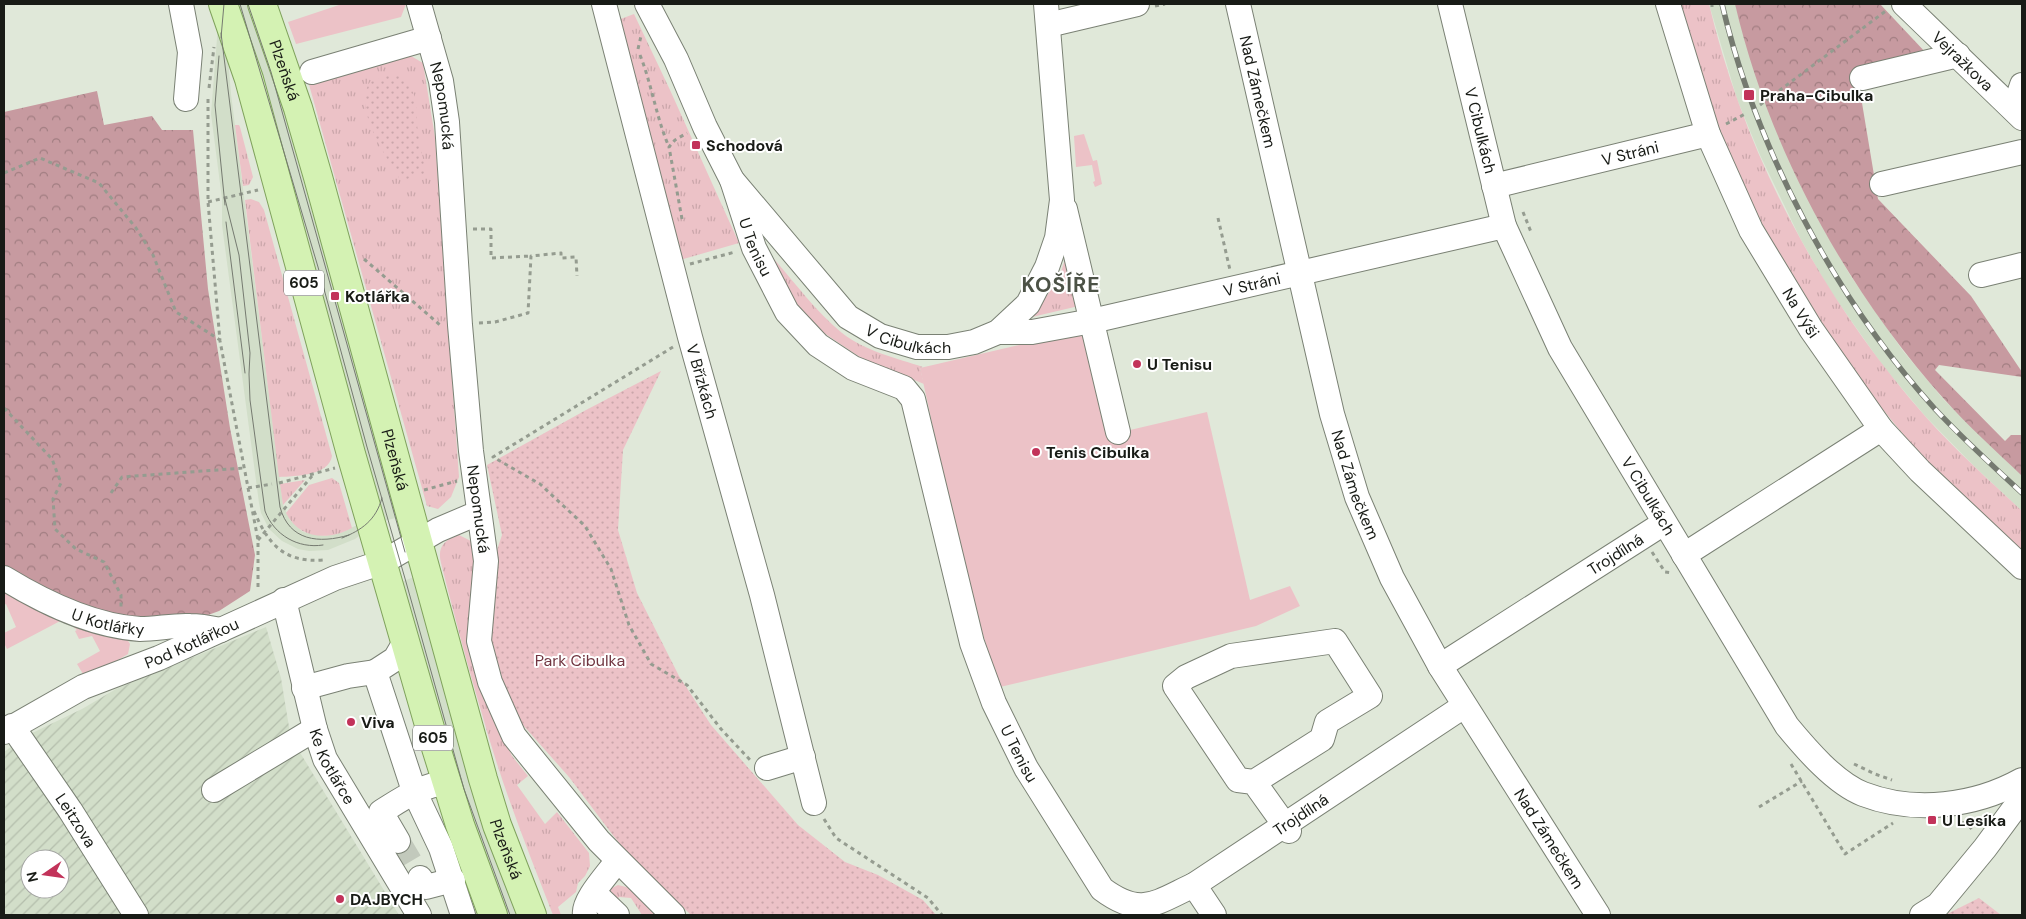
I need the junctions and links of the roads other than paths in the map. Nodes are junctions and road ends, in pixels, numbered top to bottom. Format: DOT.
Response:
graph roads {
  1 [pos="181,4"];
  2 [pos="223,4"];
  3 [pos="262,4"];
  4 [pos="419,4"];
  5 [pos="604,4"];
  6 [pos="647,4"];
  7 [pos="1238,4"];
  8 [pos="1450,4"];
  9 [pos="1668,4"];
  10 [pos="1142,6"];
  11 [pos="1896,7"];
  12 [pos="1047,14"];
  13 [pos="429,38"];
  14 [pos="1958,55"];
  15 [pos="312,72"];
  16 [pos="1862,78"];
  17 [pos="2022,85"];
  18 [pos="186,99"];
  19 [pos="2018,113"];
  20 [pos="1708,134"];
  21 [pos="2022,152"];
  22 [pos="732,180"];
  23 [pos="1504,184"];
  24 [pos="1882,184"];
  25 [pos="1062,200"];
  26 [pos="1504,226"];
  27 [pos="2022,266"];
  28 [pos="1300,273"];
  29 [pos="1981,275"];
  30 [pos="1092,321"];
  31 [pos="998,332"];
  32 [pos="1881,429"];
  33 [pos="1118,432"];
  34 [pos="478,513"];
  35 [pos="1664,523"];
  36 [pos="418,542"];
  37 [pos="1684,555"];
  38 [pos="382,562"];
  39 [pos="2022,567"];
  40 [pos="4,578"];
  41 [pos="284,600"];
  42 [pos="221,630"];
  43 [pos="405,642"];
  44 [pos="1440,666"];
  45 [pos="375,672"];
  46 [pos="304,688"];
  47 [pos="1464,706"];
  48 [pos="8,729"];
  49 [pos="315,729"];
  50 [pos="803,757"];
  51 [pos="767,768"];
  52 [pos="2022,780"];
  53 [pos="1254,782"];
  54 [pos="447,784"];
  55 [pos="214,790"];
  56 [pos="414,791"];
  57 [pos="2022,798"];
  58 [pos="814,804"];
  59 [pos="1287,828"];
  60 [pos="398,841"];
  61 [pos="617,861"];
  62 [pos="420,878"];
  63 [pos="452,880"];
  64 [pos="1194,885"];
  65 [pos="594,893"];
  66 [pos="1130,905"];
  67 [pos="488,914"];
  68 [pos="136,915"];
  69 [pos="418,915"];
  70 [pos="464,915"];
  71 [pos="532,915"];
  72 [pos="585,915"];
  73 [pos="617,915"];
  74 [pos="673,915"];
  75 [pos="1214,915"];
  76 [pos="1598,915"];
  77 [pos="1922,915"];
  1 -- 18 [label="street"];
  2 -- 38 [label="main road, 605"];
  3 -- 36 [label="main road, Plzeňská / 605"];
  4 -- 13 [label="street, Nepomucká"];
  5 -- 50 [label="street, V Břízkách"];
  6 -- 22 [label="street, V Cibulkách"];
  7 -- 28 [label="street, Nad Zámečkem"];
  8 -- 23 [label="street, V Cibulkách"];
  9 -- 20 [label="street, Na Výši"];
  10 -- 12 [label="street"];
  11 -- 14 [label="street, Vejražkova"];
  12 -- 25 [label="street, V Cibulkách"];
  13 -- 15 [label="street, Nepomucká"];
  13 -- 34 [label="street, Nepomucká"];
  14 -- 16 [label="street"];
  14 -- 19 [label="street, Vejražkova"];
  17 -- 19 [label="street"];
  20 -- 23 [label="street, V Stráni"];
  20 -- 32 [label="street, Na Výši"];
  21 -- 24 [label="street"];
  22 -- 31 [label="street, V Cibulkách"];
  22 -- 66 [label="street, U Tenisu"];
  23 -- 26 [label="street, V Cibulkách"];
  25 -- 30 [label="street"];
  25 -- 31 [label="street, V Cibulkách"];
  26 -- 28 [label="street, V Stráni"];
  26 -- 35 [label="street, V Cibulkách"];
  27 -- 29 [label="street"];
  28 -- 30 [label="street, V Stráni"];
  28 -- 44 [label="street, Nad Zámečkem"];
  30 -- 31 [label="street, V Stráni"];
  30 -- 33 [label="street"];
  32 -- 37 [label="street"];
  32 -- 39 [label="street, Na Výši"];
  34 -- 36 [label="street, Pod Kotlářkou"];
  34 -- 61 [label="street, Nepomucká"];
  35 -- 37 [label="street, V Cibulkách"];
  35 -- 44 [label="street, Trojdílná"];
  36 -- 38 [label="street, Pod Kotlářkou"];
  36 -- 71 [label="main road, Plzeňská / 605"];
  37 -- 52 [label="street, V Cibulkách"];
  38 -- 41 [label="street, Pod Kotlářkou"];
  38 -- 43 [label="main road, 605"];
  40 -- 42 [label="street, U Kotlářky"];
  41 -- 42 [label="street, Pod Kotlářkou"];
  41 -- 46 [label="street, Ke Kotlářce"];
  42 -- 48 [label="street, Pod Kotlářkou"];
  43 -- 45 [label="street"];
  43 -- 54 [label="main road, 605"];
  44 -- 47 [label="street, Nad Zámečkem"];
  45 -- 46 [label="street"];
  45 -- 56 [label="street"];
  46 -- 49 [label="street, Ke Kotlářce"];
  47 -- 59 [label="street, Trojdílná"];
  47 -- 76 [label="street, Nad Zámečkem"];
  48 -- 68 [label="street, Leitzova"];
  49 -- 55 [label="street"];
  49 -- 69 [label="street, Ke Kotlářce"];
  50 -- 51 [label="street"];
  50 -- 58 [label="street, V Břízkách"];
  53 -- 53 [label="street"];
  53 -- 59 [label="street"];
  54 -- 56 [label="street"];
  54 -- 67 [label="main road, 605"];
  56 -- 60 [label="street"];
  56 -- 63 [label="street"];
  57 -- 77 [label="street"];
  59 -- 64 [label="street, Trojdílná"];
  61 -- 65 [label="street"];
  61 -- 74 [label="street, Nepomucká"];
  62 -- 63 [label="street"];
  63 -- 70 [label="street"];
  64 -- 66 [label="street, Trojdílná"];
  64 -- 75 [label="street"];
  65 -- 72 [label="street"];
  65 -- 73 [label="street"];
}
